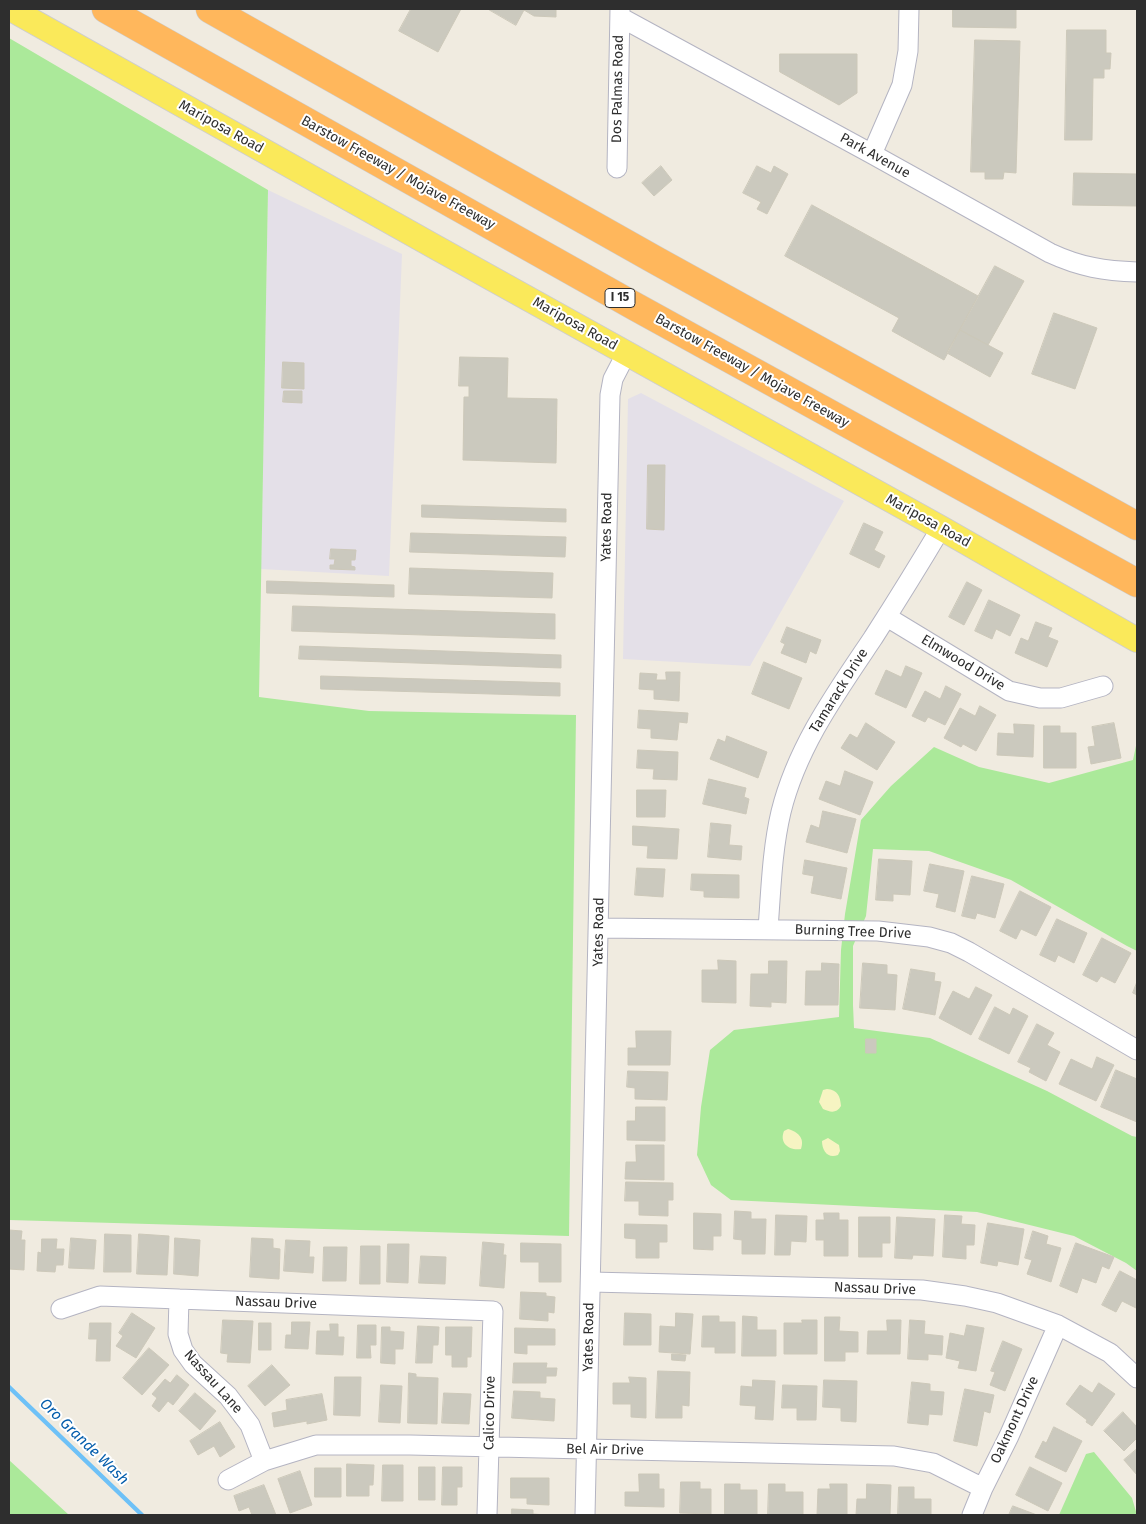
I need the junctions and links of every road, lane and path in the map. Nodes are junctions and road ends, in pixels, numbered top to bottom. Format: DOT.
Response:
graph roads {
  1 [pos="11,9"];
  2 [pos="106,9"];
  3 [pos="210,9"];
  4 [pos="909,9"];
  5 [pos="620,13"];
  6 [pos="872,154"];
  7 [pos="617,168"];
  8 [pos="1137,272"];
  9 [pos="626,352"];
  10 [pos="1137,526"];
  11 [pos="941,528"];
  12 [pos="1137,583"];
  13 [pos="887,617"];
  14 [pos="1137,640"];
  15 [pos="1103,686"];
  16 [pos="599,928"];
  17 [pos="768,929"];
  18 [pos="1137,1050"];
  19 [pos="591,1282"];
  20 [pos="180,1299"];
  21 [pos="61,1308"];
  22 [pos="493,1311"];
  23 [pos="1058,1326"];
  24 [pos="1137,1378"];
  25 [pos="490,1448"];
  26 [pos="587,1449"];
  27 [pos="264,1461"];
  28 [pos="228,1480"];
  29 [pos="983,1488"];
  30 [pos="487,1515"];
  31 [pos="585,1515"];
  32 [pos="972,1515"];
  1 -- 9 [label="main road, Mariposa Road"];
  2 -- 12 [label="highway, Barstow Freeway / Mojave Freeway / I 15"];
  3 -- 10 [label="highway"];
  4 -- 6 [label="street"];
  5 -- 6 [label="street, Park Avenue"];
  5 -- 7 [label="street, Dos Palmas Road"];
  6 -- 8 [label="street, Park Avenue"];
  9 -- 11 [label="main road, Mariposa Road"];
  9 -- 16 [label="street, Yates Road"];
  11 -- 13 [label="street, Tamarack Drive"];
  11 -- 14 [label="main road, Mariposa Road"];
  13 -- 15 [label="street, Elmwood Drive"];
  13 -- 17 [label="street, Tamarack Drive"];
  16 -- 17 [label="street, Burning Tree Drive"];
  16 -- 19 [label="street, Yates Road"];
  17 -- 18 [label="street, Burning Tree Drive"];
  19 -- 23 [label="street, Nassau Drive"];
  19 -- 26 [label="street, Yates Road"];
  20 -- 21 [label="street, Nassau Drive"];
  20 -- 22 [label="street, Nassau Drive"];
  20 -- 27 [label="street, Nassau Lane"];
  22 -- 25 [label="street, Calico Drive"];
  23 -- 24 [label="street, Nassau Drive"];
  23 -- 29 [label="street, Oakmont Drive"];
  25 -- 26 [label="street, Bel Air Drive"];
  25 -- 27 [label="street, Bel Air Drive"];
  25 -- 30 [label="street, Calico Drive"];
  26 -- 29 [label="street, Bel Air Drive"];
  26 -- 31 [label="street, Yates Road"];
  27 -- 28 [label="street, Bel Air Drive"];
  29 -- 32 [label="street, Oakmont Drive"];
}
